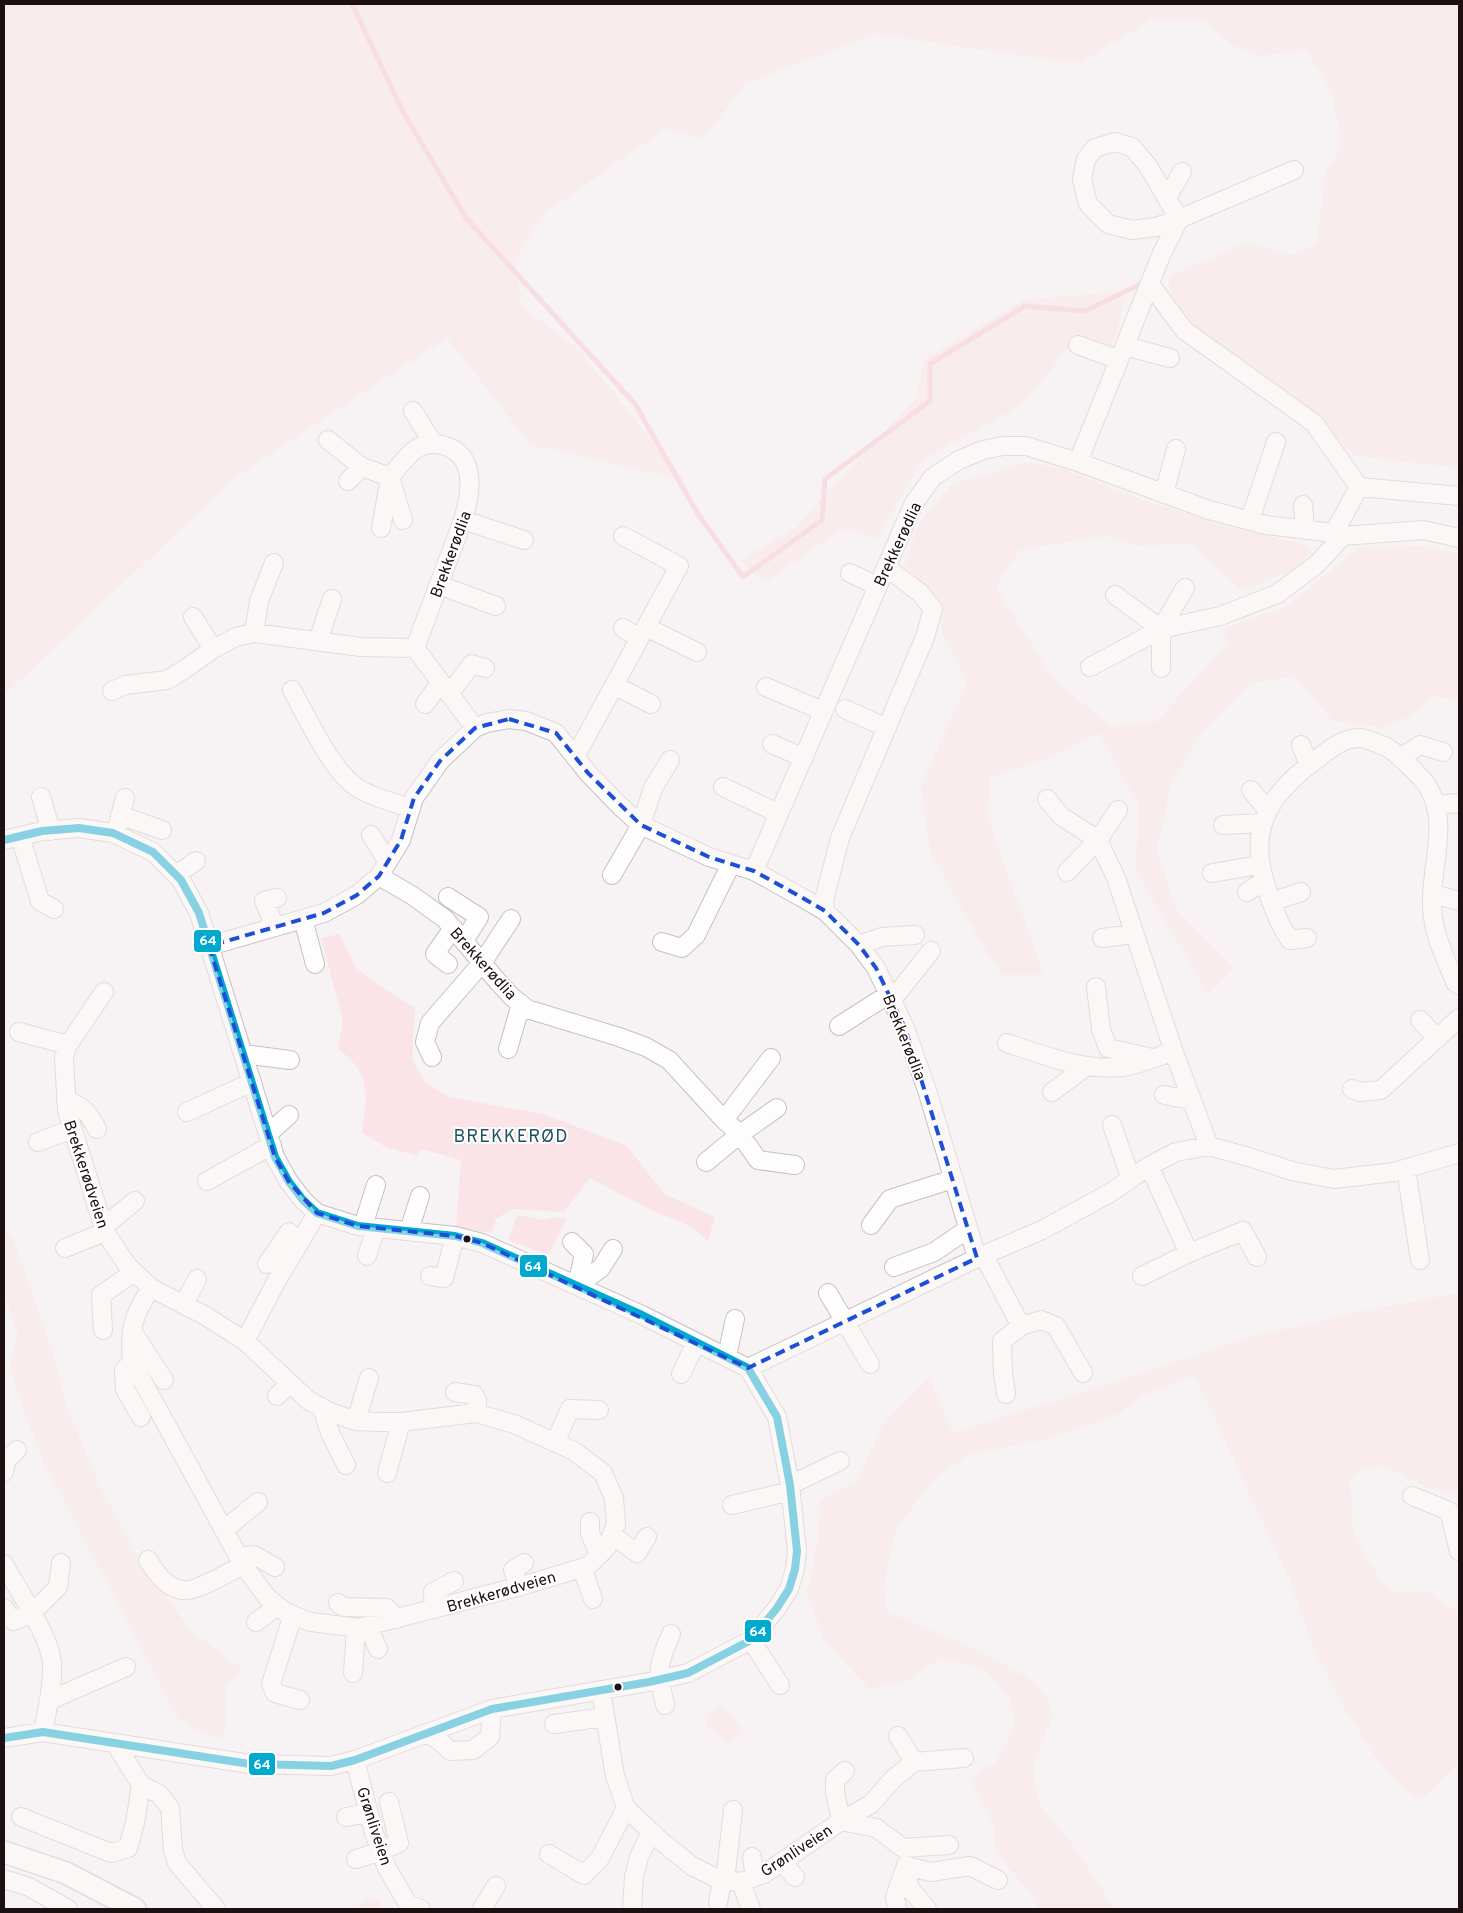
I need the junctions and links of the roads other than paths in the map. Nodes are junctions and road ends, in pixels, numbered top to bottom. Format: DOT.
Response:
graph roads {
  1 [pos="1294,170"];
  2 [pos="1182,172"];
  3 [pos="1167,198"];
  4 [pos="1180,219"];
  5 [pos="1150,284"];
  6 [pos="1078,345"];
  7 [pos="1122,353"];
  8 [pos="1170,358"];
  9 [pos="413,411"];
  10 [pos="328,440"];
  11 [pos="1276,442"];
  12 [pos="433,443"];
  13 [pos="1176,450"];
  14 [pos="1078,462"];
  15 [pos="362,467"];
  16 [pos="390,477"];
  17 [pos="348,481"];
  18 [pos="1359,487"];
  19 [pos="1164,494"];
  20 [pos="1459,496"];
  21 [pos="1303,504"];
  22 [pos="403,520"];
  23 [pos="463,520"];
  24 [pos="1250,520"];
  25 [pos="381,528"];
  26 [pos="1305,530"];
  27 [pos="1339,535"];
  28 [pos="623,536"];
  29 [pos="1459,538"];
  30 [pos="524,540"];
  31 [pos="274,563"];
  32 [pos="886,567"];
  33 [pos="850,573"];
  34 [pos="439,585"];
  35 [pos="877,586"];
  36 [pos="1184,588"];
  37 [pos="1115,595"];
  38 [pos="332,599"];
  39 [pos="496,606"];
  40 [pos="193,617"];
  41 [pos="623,628"];
  42 [pos="1161,628"];
  43 [pos="642,632"];
  44 [pos="254,633"];
  45 [pos="318,641"];
  46 [pos="213,648"];
  47 [pos="415,648"];
  48 [pos="697,652"];
  49 [pos="1090,667"];
  50 [pos="486,668"];
  51 [pos="1161,668"];
  52 [pos="614,685"];
  53 [pos="766,687"];
  54 [pos="445,688"];
  55 [pos="292,690"];
  56 [pos="112,691"];
  57 [pos="425,704"];
  58 [pos="651,704"];
  59 [pos="845,710"];
  60 [pos="822,712"];
  61 [pos="475,728"];
  62 [pos="887,728"];
  63 [pos="772,744"];
  64 [pos="1301,745"];
  65 [pos="1443,752"];
  66 [pos="575,757"];
  67 [pos="804,758"];
  68 [pos="1400,758"];
  69 [pos="670,760"];
  70 [pos="1309,765"];
  71 [pos="724,787"];
  72 [pos="1251,790"];
  73 [pos="41,796"];
  74 [pos="1047,798"];
  75 [pos="1459,803"];
  76 [pos="1436,805"];
  77 [pos="411,808"];
  78 [pos="1118,810"];
  79 [pos="778,813"];
  80 [pos="1265,817"];
  81 [pos="642,825"];
  82 [pos="1223,825"];
  83 [pos="162,830"];
  84 [pos="51,831"];
  85 [pos="116,835"];
  86 [pos="371,835"];
  87 [pos="9,837"];
  88 [pos="1098,840"];
  89 [pos="196,861"];
  90 [pos="731,864"];
  91 [pos="384,869"];
  92 [pos="754,871"];
  93 [pos="1066,872"];
  94 [pos="1212,873"];
  95 [pos="1262,873"];
  96 [pos="176,875"];
  97 [pos="612,875"];
  98 [pos="1247,892"];
  99 [pos="1301,892"];
  100 [pos="1433,894"];
  101 [pos="448,897"];
  102 [pos="277,898"];
  103 [pos="1459,901"];
  104 [pos="1271,902"];
  105 [pos="54,909"];
  106 [pos="824,911"];
  107 [pos="303,919"];
  108 [pos="511,919"];
  109 [pos="275,927"];
  110 [pos="1134,934"];
  111 [pos="458,935"];
  112 [pos="915,935"];
  113 [pos="1102,938"];
  114 [pos="1307,938"];
  115 [pos="662,942"];
  116 [pos="859,944"];
  117 [pos="208,946"];
  118 [pos="932,951"];
  119 [pos="482,963"];
  120 [pos="315,964"];
  121 [pos="448,964"];
  122 [pos="1459,985"];
  123 [pos="1096,987"];
  124 [pos="104,992"];
  125 [pos="890,997"];
  126 [pos="521,1004"];
  127 [pos="1459,1018"];
  128 [pos="1420,1020"];
  129 [pos="839,1026"];
  130 [pos="19,1032"];
  131 [pos="1438,1038"];
  132 [pos="1006,1043"];
  133 [pos="68,1045"];
  134 [pos="508,1049"];
  135 [pos="1174,1052"];
  136 [pos="242,1054"];
  137 [pos="432,1057"];
  138 [pos="772,1058"];
  139 [pos="1152,1058"];
  140 [pos="290,1060"];
  141 [pos="1086,1066"];
  142 [pos="252,1082"];
  143 [pos="1352,1089"];
  144 [pos="1052,1092"];
  145 [pos="1164,1095"];
  146 [pos="66,1100"];
  147 [pos="1192,1100"];
  148 [pos="777,1108"];
  149 [pos="187,1112"];
  150 [pos="289,1115"];
  151 [pos="724,1120"];
  152 [pos="1112,1125"];
  153 [pos="97,1128"];
  154 [pos="72,1129"];
  155 [pos="740,1134"];
  156 [pos="270,1140"];
  157 [pos="38,1142"];
  158 [pos="1209,1146"];
  159 [pos="1459,1153"];
  160 [pos="706,1162"];
  161 [pos="796,1165"];
  162 [pos="1149,1166"];
  163 [pos="1406,1169"];
  164 [pos="953,1179"];
  165 [pos="1131,1179"];
  166 [pos="207,1181"];
  167 [pos="376,1185"];
  168 [pos="420,1196"];
  169 [pos="135,1201"];
  170 [pos="316,1213"];
  171 [pos="871,1225"];
  172 [pos="369,1227"];
  173 [pos="968,1229"];
  174 [pos="104,1230"];
  175 [pos="409,1231"];
  176 [pos="289,1233"];
  177 [pos="456,1236"];
  178 [pos="572,1242"];
  179 [pos="65,1248"];
  180 [pos="613,1248"];
  181 [pos="1189,1253"];
  182 [pos="367,1256"];
  183 [pos="1256,1256"];
  184 [pos="981,1257"];
  185 [pos="1420,1260"];
  186 [pos="267,1264"];
  187 [pos="894,1267"];
  188 [pos="134,1272"];
  189 [pos="430,1276"];
  190 [pos="1142,1276"];
  191 [pos="197,1279"];
  192 [pos="577,1286"];
  193 [pos="151,1288"];
  194 [pos="828,1293"];
  195 [pos="184,1304"];
  196 [pos="736,1319"];
  197 [pos="845,1323"];
  198 [pos="1022,1326"];
  199 [pos="102,1330"];
  200 [pos="132,1331"];
  201 [pos="244,1341"];
  202 [pos="696,1343"];
  203 [pos="727,1356"];
  204 [pos="132,1362"];
  205 [pos="870,1364"];
  206 [pos="748,1368"];
  207 [pos="1083,1373"];
  208 [pos="681,1374"];
  209 [pos="369,1378"];
  210 [pos="164,1380"];
  211 [pos="455,1392"];
  212 [pos="1006,1394"];
  213 [pos="322,1408"];
  214 [pos="599,1410"];
  215 [pos="476,1412"];
  216 [pos="141,1417"];
  217 [pos="356,1421"];
  218 [pos="401,1422"];
  219 [pos="555,1443"];
  220 [pos="16,1450"];
  221 [pos="840,1462"];
  222 [pos="346,1465"];
  223 [pos="4,1472"];
  224 [pos="387,1473"];
  225 [pos="791,1488"];
  226 [pos="1412,1496"];
  227 [pos="258,1502"];
  228 [pos="732,1505"];
  229 [pos="590,1522"];
  230 [pos="224,1530"];
  231 [pos="612,1535"];
  232 [pos="647,1537"];
  233 [pos="1459,1551"];
  234 [pos="599,1555"];
  235 [pos="148,1560"];
  236 [pos="241,1561"];
  237 [pos="524,1563"];
  238 [pos="4,1564"];
  239 [pos="60,1564"];
  240 [pos="275,1567"];
  241 [pos="582,1568"];
  242 [pos="454,1581"];
  243 [pos="519,1587"];
  244 [pos="593,1600"];
  245 [pos="338,1603"];
  246 [pos="278,1606"];
  247 [pos="4,1608"];
  248 [pos="434,1609"];
  249 [pos="31,1614"];
  250 [pos="293,1615"];
  251 [pos="397,1618"];
  252 [pos="256,1622"];
  253 [pos="362,1627"];
  254 [pos="671,1634"];
  255 [pos="752,1640"];
  256 [pos="378,1649"];
  257 [pos="126,1667"];
  258 [pos="353,1673"];
  259 [pos="659,1680"];
  260 [pos="780,1685"];
  261 [pos="601,1691"];
  262 [pos="300,1700"];
  263 [pos="48,1701"];
  264 [pos="665,1705"];
  265 [pos="492,1709"];
  266 [pos="605,1717"];
  267 [pos="554,1724"];
  268 [pos="43,1732"];
  269 [pos="429,1734"];
  270 [pos="898,1736"];
  271 [pos="4,1738"];
  272 [pos="115,1743"];
  273 [pos="964,1758"];
  274 [pos="355,1760"];
  275 [pos="914,1762"];
  276 [pos="845,1771"];
  277 [pos="141,1785"];
  278 [pos="388,1802"];
  279 [pos="626,1808"];
  280 [pos="733,1810"];
  281 [pos="368,1813"];
  282 [pos="21,1817"];
  283 [pos="346,1817"];
  284 [pos="841,1821"];
  285 [pos="651,1832"];
  286 [pos="950,1845"];
  287 [pos="903,1848"];
  288 [pos="381,1851"];
  289 [pos="4,1852"];
  290 [pos="549,1854"];
  291 [pos="752,1857"];
  292 [pos="356,1859"];
  293 [pos="782,1862"];
  294 [pos="906,1866"];
  295 [pos="796,1877"];
  296 [pos="4,1880"];
  297 [pos="736,1880"];
  298 [pos="998,1880"];
  299 [pos="496,1886"];
  300 [pos="718,1902"];
  301 [pos="68,1909"];
  302 [pos="134,1909"];
  303 [pos="216,1909"];
  304 [pos="419,1909"];
  305 [pos="482,1909"];
  306 [pos="632,1909"];
  307 [pos="750,1909"];
  308 [pos="897,1909"];
  309 [pos="927,1909"];
  1 -- 4 [label="street"];
  2 -- 3 [label="street"];
  3 -- 4 [label="street"];
  3 -- 4 [label="street"];
  4 -- 5 [label="street"];
  5 -- 7 [label="street"];
  5 -- 18 [label="street"];
  6 -- 7 [label="street"];
  7 -- 8 [label="street"];
  7 -- 14 [label="street"];
  9 -- 12 [label="street"];
  10 -- 15 [label="street"];
  11 -- 24 [label="street"];
  12 -- 16 [label="street"];
  12 -- 23 [label="street, Brekkerødlia"];
  13 -- 19 [label="street"];
  14 -- 19 [label="street, Brekkerødlia"];
  14 -- 32 [label="street, Brekkerødlia"];
  15 -- 16 [label="street"];
  15 -- 17 [label="street"];
  16 -- 22 [label="street"];
  16 -- 25 [label="street"];
  18 -- 20 [label="street"];
  18 -- 27 [label="street"];
  19 -- 24 [label="street, Brekkerødlia"];
  21 -- 26 [label="street"];
  23 -- 30 [label="street"];
  23 -- 34 [label="street, Brekkerødlia"];
  24 -- 26 [label="street, Brekkerødlia"];
  26 -- 27 [label="street, Brekkerødlia"];
  27 -- 29 [label="street, Brekkerødlia"];
  27 -- 42 [label="street"];
  28 -- 43 [label="street"];
  31 -- 44 [label="street"];
  32 -- 35 [label="street, Brekkerødlia"];
  32 -- 62 [label="street"];
  33 -- 35 [label="street"];
  34 -- 39 [label="street"];
  34 -- 47 [label="street, Brekkerødlia"];
  35 -- 60 [label="street, Brekkerødlia"];
  36 -- 42 [label="street"];
  37 -- 42 [label="street"];
  38 -- 45 [label="street"];
  40 -- 46 [label="street"];
  41 -- 43 [label="street"];
  42 -- 49 [label="street"];
  42 -- 51 [label="street"];
  43 -- 48 [label="street"];
  43 -- 52 [label="street"];
  44 -- 45 [label="street"];
  44 -- 46 [label="street"];
  45 -- 47 [label="street"];
  46 -- 56 [label="street"];
  47 -- 54 [label="street"];
  50 -- 54 [label="street"];
  52 -- 58 [label="street"];
  52 -- 66 [label="street"];
  53 -- 60 [label="street"];
  54 -- 57 [label="street"];
  54 -- 61 [label="street"];
  55 -- 77 [label="street"];
  59 -- 62 [label="street"];
  60 -- 67 [label="street, Brekkerødlia"];
  61 -- 66 [label="street, Brekkerødlia"];
  61 -- 77 [label="street, Brekkerødlia"];
  62 -- 106 [label="street"];
  63 -- 67 [label="street"];
  64 -- 70 [label="street"];
  65 -- 68 [label="street"];
  66 -- 81 [label="street, Brekkerødlia"];
  67 -- 79 [label="street, Brekkerødlia"];
  68 -- 70 [label="street"];
  68 -- 76 [label="street"];
  69 -- 81 [label="street"];
  70 -- 80 [label="street"];
  71 -- 79 [label="street"];
  72 -- 80 [label="street"];
  73 -- 84 [label="street"];
  74 -- 88 [label="street"];
  75 -- 76 [label="street"];
  76 -- 100 [label="street"];
  77 -- 91 [label="street, Brekkerødlia"];
  78 -- 88 [label="street"];
  79 -- 92 [label="street, Brekkerødlia"];
  80 -- 82 [label="street"];
  80 -- 95 [label="street"];
  81 -- 90 [label="street, Brekkerødlia"];
  81 -- 97 [label="street"];
  83 -- 85 [label="street"];
  84 -- 85 [label="street"];
  84 -- 87 [label="street"];
  85 -- 96 [label="street"];
  86 -- 91 [label="street"];
  87 -- 105 [label="street"];
  88 -- 93 [label="street"];
  88 -- 110 [label="street"];
  89 -- 96 [label="street"];
  90 -- 92 [label="street, Brekkerødlia"];
  90 -- 115 [label="street"];
  91 -- 107 [label="street, Brekkerødlia"];
  91 -- 111 [label="street, Brekkerødlia"];
  92 -- 106 [label="street, Brekkerødlia"];
  94 -- 95 [label="street"];
  95 -- 98 [label="street"];
  95 -- 104 [label="street"];
  96 -- 117 [label="street"];
  99 -- 104 [label="street"];
  100 -- 103 [label="street"];
  100 -- 122 [label="street"];
  101 -- 111 [label="street"];
  102 -- 109 [label="street"];
  104 -- 114 [label="street"];
  106 -- 116 [label="street, Brekkerødlia"];
  107 -- 109 [label="street, Brekkerødlia"];
  107 -- 120 [label="street"];
  108 -- 119 [label="street"];
  109 -- 117 [label="street, Brekkerødlia"];
  110 -- 113 [label="street"];
  110 -- 135 [label="street"];
  111 -- 119 [label="street, Brekkerødlia"];
  111 -- 121 [label="street"];
  112 -- 116 [label="street"];
  116 -- 125 [label="street, Brekkerødlia"];
  117 -- 136 [label="street"];
  118 -- 125 [label="street"];
  119 -- 126 [label="street, Brekkerødlia"];
  119 -- 137 [label="street"];
  123 -- 139 [label="street"];
  124 -- 133 [label="street"];
  125 -- 129 [label="street"];
  125 -- 164 [label="street, Brekkerødlia"];
  126 -- 134 [label="street"];
  126 -- 151 [label="street, Brekkerødlia"];
  127 -- 131 [label="street"];
  128 -- 131 [label="street"];
  130 -- 133 [label="street"];
  131 -- 143 [label="street"];
  132 -- 141 [label="street"];
  133 -- 146 [label="street, Brekkerødveien"];
  135 -- 139 [label="street"];
  135 -- 147 [label="street"];
  136 -- 140 [label="street"];
  136 -- 142 [label="street"];
  138 -- 151 [label="street"];
  139 -- 141 [label="street"];
  141 -- 144 [label="street"];
  142 -- 149 [label="street"];
  142 -- 156 [label="street"];
  145 -- 147 [label="street"];
  146 -- 153 [label="street"];
  146 -- 154 [label="street, Brekkerødveien"];
  147 -- 158 [label="street"];
  148 -- 155 [label="street"];
  150 -- 156 [label="street"];
  151 -- 155 [label="street, Brekkerødlia"];
  152 -- 165 [label="street"];
  154 -- 157 [label="street"];
  154 -- 174 [label="street, Brekkerødveien"];
  155 -- 160 [label="street"];
  155 -- 161 [label="street, Brekkerødlia"];
  156 -- 166 [label="street"];
  156 -- 170 [label="street"];
  158 -- 162 [label="street"];
  158 -- 163 [label="street"];
  159 -- 163 [label="street"];
  162 -- 165 [label="street"];
  162 -- 181 [label="street"];
  163 -- 185 [label="street"];
  164 -- 171 [label="street"];
  164 -- 173 [label="street, Brekkerødlia"];
  165 -- 184 [label="street"];
  167 -- 172 [label="street"];
  168 -- 175 [label="street"];
  169 -- 174 [label="street"];
  170 -- 172 [label="street"];
  170 -- 176 [label="street"];
  172 -- 175 [label="street"];
  172 -- 182 [label="street"];
  173 -- 184 [label="street, Brekkerødlia"];
  173 -- 187 [label="street"];
  174 -- 179 [label="street"];
  174 -- 188 [label="street, Brekkerødveien"];
  175 -- 177 [label="street"];
  176 -- 186 [label="street"];
  176 -- 201 [label="street"];
  177 -- 189 [label="street"];
  177 -- 192 [label="street"];
  178 -- 192 [label="street"];
  180 -- 192 [label="street"];
  181 -- 183 [label="street"];
  181 -- 190 [label="street"];
  184 -- 197 [label="street"];
  184 -- 198 [label="street, Brekkerødlia"];
  188 -- 193 [label="street, Brekkerødveien"];
  188 -- 199 [label="street"];
  191 -- 195 [label="street"];
  192 -- 202 [label="street"];
  193 -- 195 [label="street, Brekkerødveien"];
  193 -- 200 [label="street, Brekkerødveien"];
  194 -- 197 [label="street"];
  195 -- 201 [label="street, Brekkerødveien"];
  196 -- 203 [label="street"];
  197 -- 205 [label="street"];
  197 -- 206 [label="street"];
  198 -- 207 [label="street"];
  198 -- 212 [label="street"];
  200 -- 204 [label="street, Brekkerødveien"];
  200 -- 210 [label="street"];
  201 -- 213 [label="street, Brekkerødveien"];
  202 -- 203 [label="street"];
  202 -- 208 [label="street"];
  203 -- 206 [label="street"];
  204 -- 216 [label="street"];
  204 -- 230 [label="street, Brekkerødveien"];
  206 -- 225 [label="street"];
  209 -- 217 [label="street"];
  211 -- 215 [label="street"];
  213 -- 217 [label="street, Brekkerødveien"];
  213 -- 222 [label="street"];
  214 -- 219 [label="street"];
  215 -- 218 [label="street, Brekkerødveien"];
  215 -- 219 [label="street, Brekkerødveien"];
  217 -- 218 [label="street, Brekkerødveien"];
  218 -- 224 [label="street"];
  219 -- 231 [label="street, Brekkerødveien"];
  220 -- 223 [label="street"];
  221 -- 225 [label="street"];
  225 -- 228 [label="street"];
  225 -- 255 [label="street"];
  226 -- 233 [label="street"];
  227 -- 230 [label="street"];
  229 -- 234 [label="street"];
  230 -- 236 [label="street, Brekkerødveien"];
  231 -- 232 [label="street"];
  231 -- 234 [label="street, Brekkerødveien"];
  234 -- 241 [label="street, Brekkerødveien"];
  235 -- 236 [label="street"];
  236 -- 240 [label="street"];
  236 -- 246 [label="street, Brekkerødveien"];
  237 -- 243 [label="street"];
  238 -- 249 [label="street"];
  239 -- 249 [label="street"];
  241 -- 243 [label="street, Brekkerødveien"];
  241 -- 244 [label="street"];
  242 -- 248 [label="street"];
  243 -- 248 [label="street, Brekkerødveien"];
  245 -- 251 [label="street"];
  246 -- 250 [label="street, Brekkerødveien"];
  246 -- 252 [label="street"];
  247 -- 249 [label="street"];
  248 -- 251 [label="street, Brekkerødveien"];
  249 -- 263 [label="street"];
  250 -- 253 [label="street, Brekkerødveien"];
  250 -- 262 [label="street"];
  251 -- 253 [label="street, Brekkerødveien"];
  253 -- 256 [label="street"];
  253 -- 258 [label="street"];
  254 -- 259 [label="street"];
  255 -- 259 [label="street"];
  255 -- 260 [label="street"];
  257 -- 263 [label="street"];
  259 -- 261 [label="street"];
  259 -- 264 [label="street"];
  261 -- 265 [label="street"];
  261 -- 266 [label="street"];
  263 -- 268 [label="street"];
  265 -- 269 [label="street"];
  265 -- 269 [label="street"];
  266 -- 267 [label="street"];
  266 -- 279 [label="street"];
  268 -- 271 [label="street"];
  268 -- 272 [label="street"];
  269 -- 274 [label="street"];
  270 -- 275 [label="street"];
  272 -- 274 [label="street"];
  272 -- 277 [label="street"];
  273 -- 275 [label="street"];
  274 -- 281 [label="street, Grønliveien"];
  275 -- 284 [label="street, Grønliveien"];
  276 -- 284 [label="street"];
  277 -- 282 [label="street"];
  277 -- 303 [label="street"];
  278 -- 288 [label="street"];
  279 -- 285 [label="street"];
  279 -- 290 [label="street"];
  280 -- 297 [label="street"];
  281 -- 283 [label="street"];
  281 -- 288 [label="street, Grønliveien"];
  284 -- 287 [label="street"];
  284 -- 293 [label="street, Grønliveien"];
  285 -- 297 [label="street"];
  285 -- 306 [label="street"];
  286 -- 287 [label="street"];
  287 -- 294 [label="street"];
  288 -- 292 [label="street"];
  288 -- 304 [label="street, Grønliveien"];
  289 -- 302 [label="main road"];
  291 -- 297 [label="street"];
  293 -- 295 [label="street"];
  293 -- 297 [label="street, Grønliveien"];
  294 -- 298 [label="street"];
  294 -- 308 [label="street"];
  294 -- 309 [label="street"];
  296 -- 301 [label="street"];
  297 -- 300 [label="street"];
  297 -- 307 [label="street"];
  299 -- 305 [label="street"];
}
